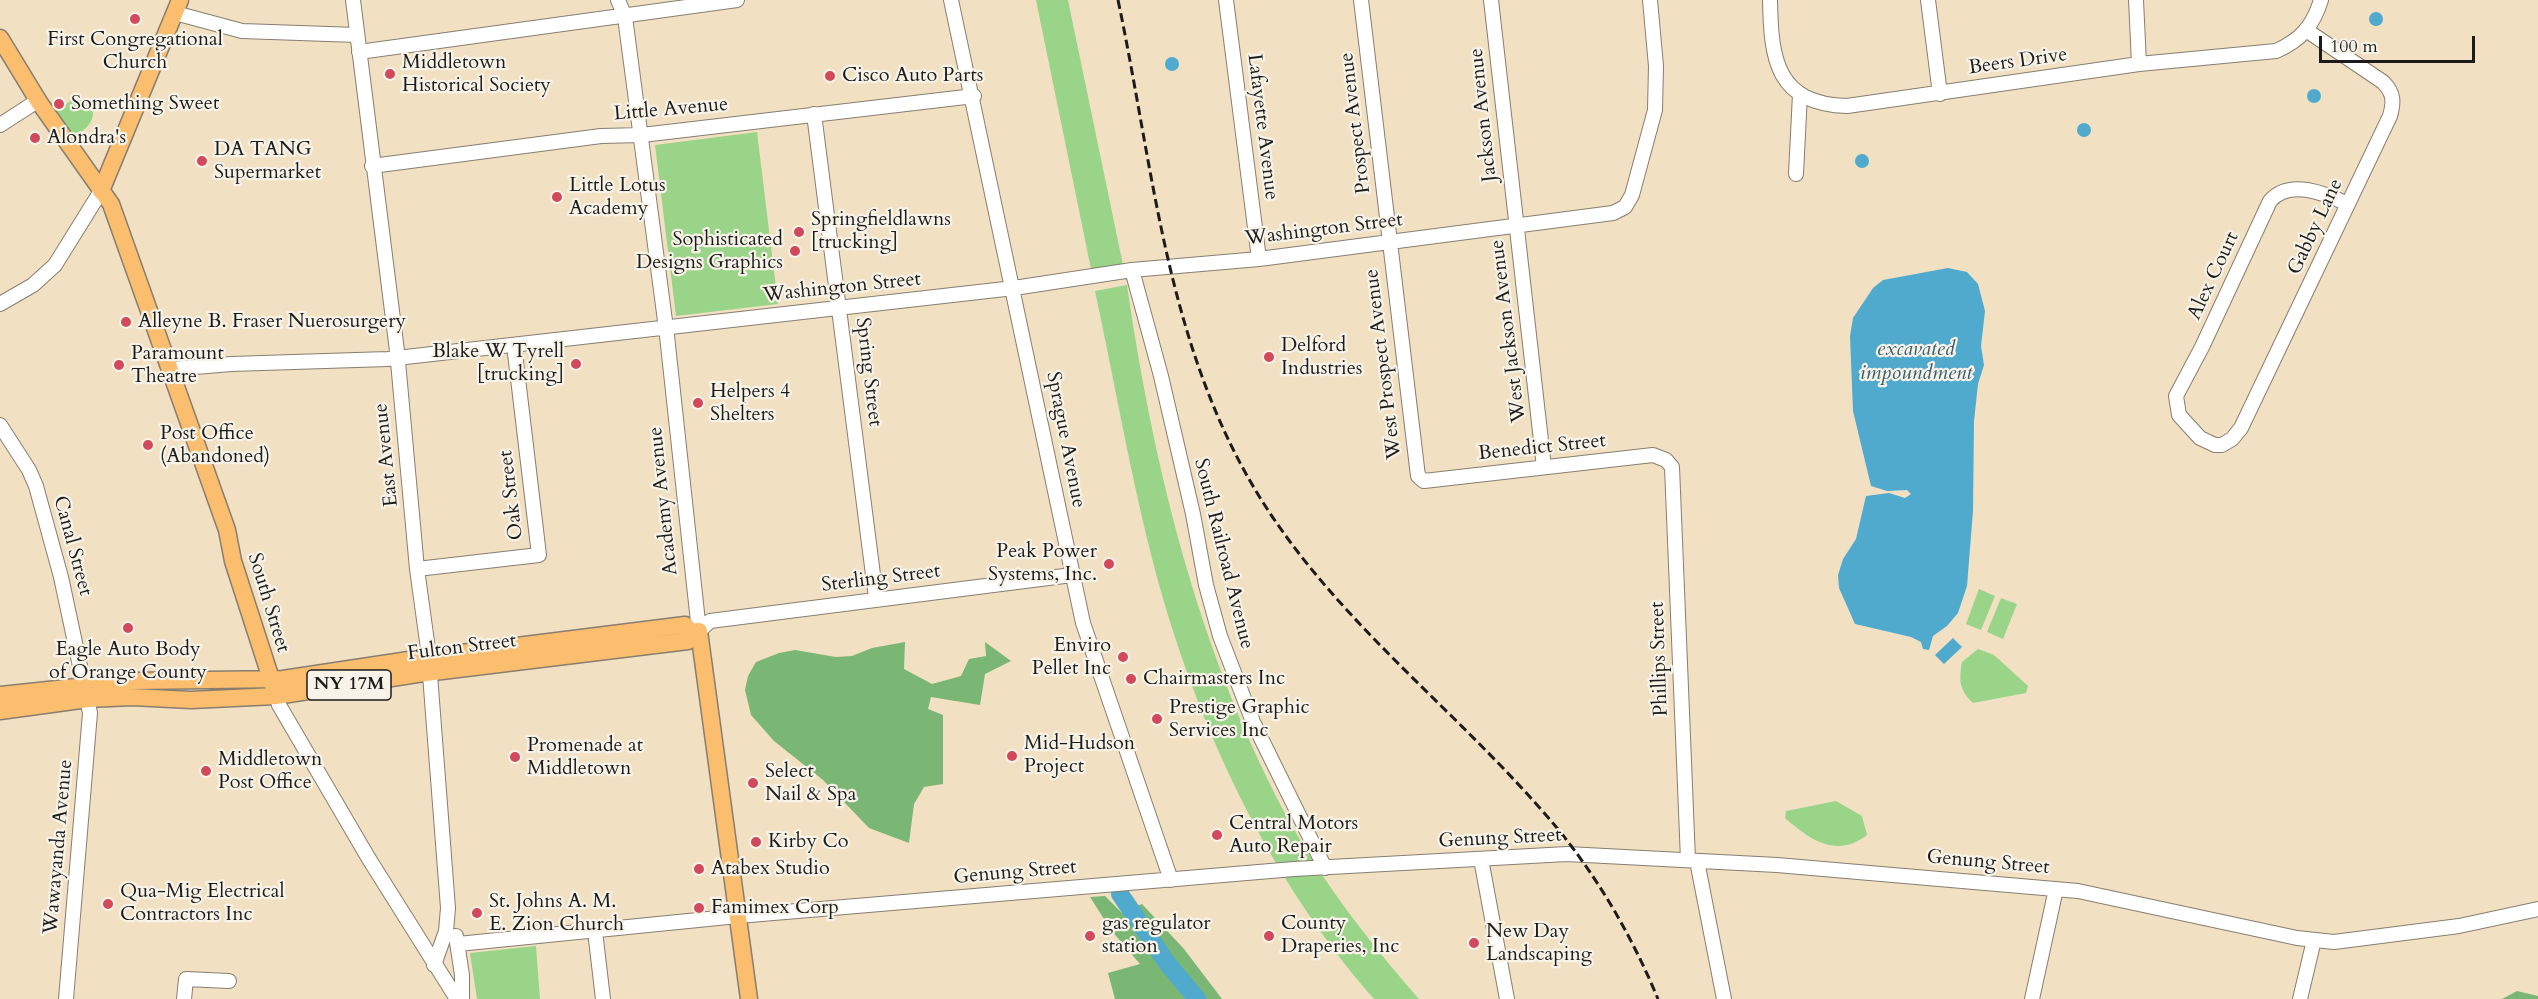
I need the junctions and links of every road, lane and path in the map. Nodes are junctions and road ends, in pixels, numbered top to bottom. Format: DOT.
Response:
graph roads {
  1 [pos="353,0"];
  2 [pos="618,0"];
  3 [pos="737,0"];
  4 [pos="951,0"];
  5 [pos="1226,0"];
  6 [pos="1361,0"];
  7 [pos="1491,0"];
  8 [pos="1650,0"];
  9 [pos="1770,0"];
  10 [pos="1928,0"];
  11 [pos="2136,0"];
  12 [pos="2321,0"];
  13 [pos="178,6"];
  14 [pos="625,17"];
  15 [pos="2306,30"];
  16 [pos="357,35"];
  17 [pos="0,38"];
  18 [pos="359,52"];
  19 [pos="2139,64"];
  20 [pos="1800,94"];
  21 [pos="1940,94"];
  22 [pos="974,96"];
  23 [pos="31,105"];
  24 [pos="814,114"];
  25 [pos="0,125"];
  26 [pos="642,135"];
  27 [pos="372,166"];
  28 [pos="1796,174"];
  29 [pos="101,190"];
  30 [pos="2348,204"];
  31 [pos="1516,226"];
  32 [pos="1389,241"];
  33 [pos="1259,259"];
  34 [pos="1132,270"];
  35 [pos="1014,288"];
  36 [pos="0,304"];
  37 [pos="840,308"];
  38 [pos="666,327"];
  39 [pos="514,345"];
  40 [pos="397,358"];
  41 [pos="172,369"];
  42 [pos="0,425"];
  43 [pos="2200,438"];
  44 [pos="1666,460"];
  45 [pos="1545,467"];
  46 [pos="1422,480"];
  47 [pos="417,569"];
  48 [pos="1072,575"];
  49 [pos="876,598"];
  50 [pos="695,631"];
  51 [pos="429,665"];
  52 [pos="273,687"];
  53 [pos="87,692"];
  54 [pos="0,695"];
  55 [pos="0,711"];
  56 [pos="1481,859"];
  57 [pos="1692,860"];
  58 [pos="1325,867"];
  59 [pos="1171,880"];
  60 [pos="2056,889"];
  61 [pos="448,908"];
  62 [pos="2538,909"];
  63 [pos="738,916"];
  64 [pos="595,931"];
  65 [pos="2314,940"];
  66 [pos="458,944"];
  67 [pos="434,965"];
  68 [pos="229,981"];
  69 [pos="66,999"];
  70 [pos="184,999"];
  71 [pos="457,999"];
  72 [pos="462,999"];
  73 [pos="603,999"];
  74 [pos="749,999"];
  75 [pos="1507,999"];
  76 [pos="1724,999"];
  77 [pos="2032,999"];
  78 [pos="2300,999"];
  1 -- 16 [label="street, East Avenue"];
  2 -- 14 [label="street, Academy Avenue"];
  3 -- 14 [label="street"];
  4 -- 22 [label="street, Sprague Avenue"];
  5 -- 33 [label="street, Lafayette Avenue"];
  6 -- 32 [label="street, Prospect Avenue"];
  7 -- 31 [label="street, Jackson Avenue"];
  8 -- 31 [label="street"];
  9 -- 20 [label="street, Beers Drive"];
  10 -- 21 [label="street"];
  11 -- 19 [label="street"];
  12 -- 15 [label="street, Beers Drive"];
  13 -- 16 [label="street"];
  13 -- 29 [label="main road"];
  14 -- 18 [label="street"];
  14 -- 26 [label="street, Academy Avenue"];
  15 -- 19 [label="street, Beers Drive"];
  15 -- 30 [label="street, Gabby Lane"];
  16 -- 18 [label="street, East Avenue"];
  17 -- 29 [label="main road, South Street"];
  18 -- 27 [label="street, East Avenue"];
  19 -- 21 [label="street, Beers Drive"];
  20 -- 21 [label="street, Beers Drive"];
  20 -- 28 [label="street"];
  22 -- 24 [label="street, Little Avenue"];
  22 -- 35 [label="street, Sprague Avenue"];
  23 -- 25 [label="street"];
  24 -- 26 [label="street, Little Avenue"];
  24 -- 37 [label="street, Spring Street"];
  26 -- 27 [label="street, Little Avenue"];
  26 -- 38 [label="street, Academy Avenue"];
  27 -- 40 [label="street, East Avenue"];
  29 -- 36 [label="street"];
  29 -- 41 [label="main road, South Street"];
  30 -- 43 [label="street, Gabby Lane"];
  30 -- 43 [label="street, Alex Court"];
  31 -- 32 [label="street, Washington Street"];
  31 -- 45 [label="street, West Jackson Avenue"];
  32 -- 33 [label="street, Washington Street"];
  32 -- 46 [label="street, West Prospect Avenue"];
  33 -- 34 [label="street, Washington Street"];
  34 -- 35 [label="street, Washington Street"];
  34 -- 58 [label="street, South Railroad Avenue"];
  35 -- 37 [label="street, Washington Street"];
  35 -- 48 [label="street, Sprague Avenue"];
  37 -- 38 [label="street, Washington Street"];
  37 -- 49 [label="street, Spring Street"];
  38 -- 39 [label="street, Washington Street"];
  38 -- 50 [label="street, Academy Avenue"];
  39 -- 40 [label="street, Washington Street"];
  39 -- 47 [label="street, Oak Street"];
  40 -- 41 [label="street, Washington Street"];
  40 -- 47 [label="street, East Avenue"];
  41 -- 52 [label="main road, South Street"];
  42 -- 53 [label="street, Canal Street"];
  44 -- 45 [label="street, Benedict Street"];
  44 -- 57 [label="street, Phillips Street"];
  45 -- 46 [label="street, Benedict Street"];
  47 -- 51 [label="street, East Avenue"];
  48 -- 49 [label="street, Sterling Street"];
  48 -- 59 [label="street, Sprague Avenue"];
  49 -- 50 [label="street, Sterling Street"];
  50 -- 51 [label="main road, Fulton Street / NY 17M"];
  50 -- 63 [label="main road, Academy Avenue"];
  51 -- 52 [label="main road, Fulton Street / NY 17M"];
  51 -- 61 [label="street, East Avenue"];
  52 -- 53 [label="main road, Fulton Street / NY 17M"];
  52 -- 67 [label="street, South Street"];
  53 -- 54 [label="main road, Fulton Street / NY 17M"];
  53 -- 55 [label="main road, Fulton Street / NY 17M"];
  53 -- 69 [label="street, Wawayanda Avenue"];
  56 -- 57 [label="street, Genung Street"];
  56 -- 58 [label="street, Genung Street"];
  56 -- 75 [label="street"];
  57 -- 60 [label="street, Genung Street"];
  57 -- 76 [label="street, Phillips Street"];
  58 -- 59 [label="street, Genung Street"];
  59 -- 63 [label="street, Genung Street"];
  60 -- 65 [label="street, Genung Street"];
  60 -- 77 [label="street"];
  61 -- 66 [label="street, East Avenue"];
  61 -- 67 [label="street, East Avenue"];
  62 -- 65 [label="street, Genung Street"];
  63 -- 64 [label="street, Genung Street"];
  63 -- 74 [label="main road, Academy Avenue"];
  64 -- 66 [label="street, Genung Street"];
  64 -- 73 [label="street"];
  65 -- 78 [label="street"];
  66 -- 72 [label="street, East Avenue"];
  67 -- 71 [label="street, South Street"];
  68 -- 70 [label="street"];
}
